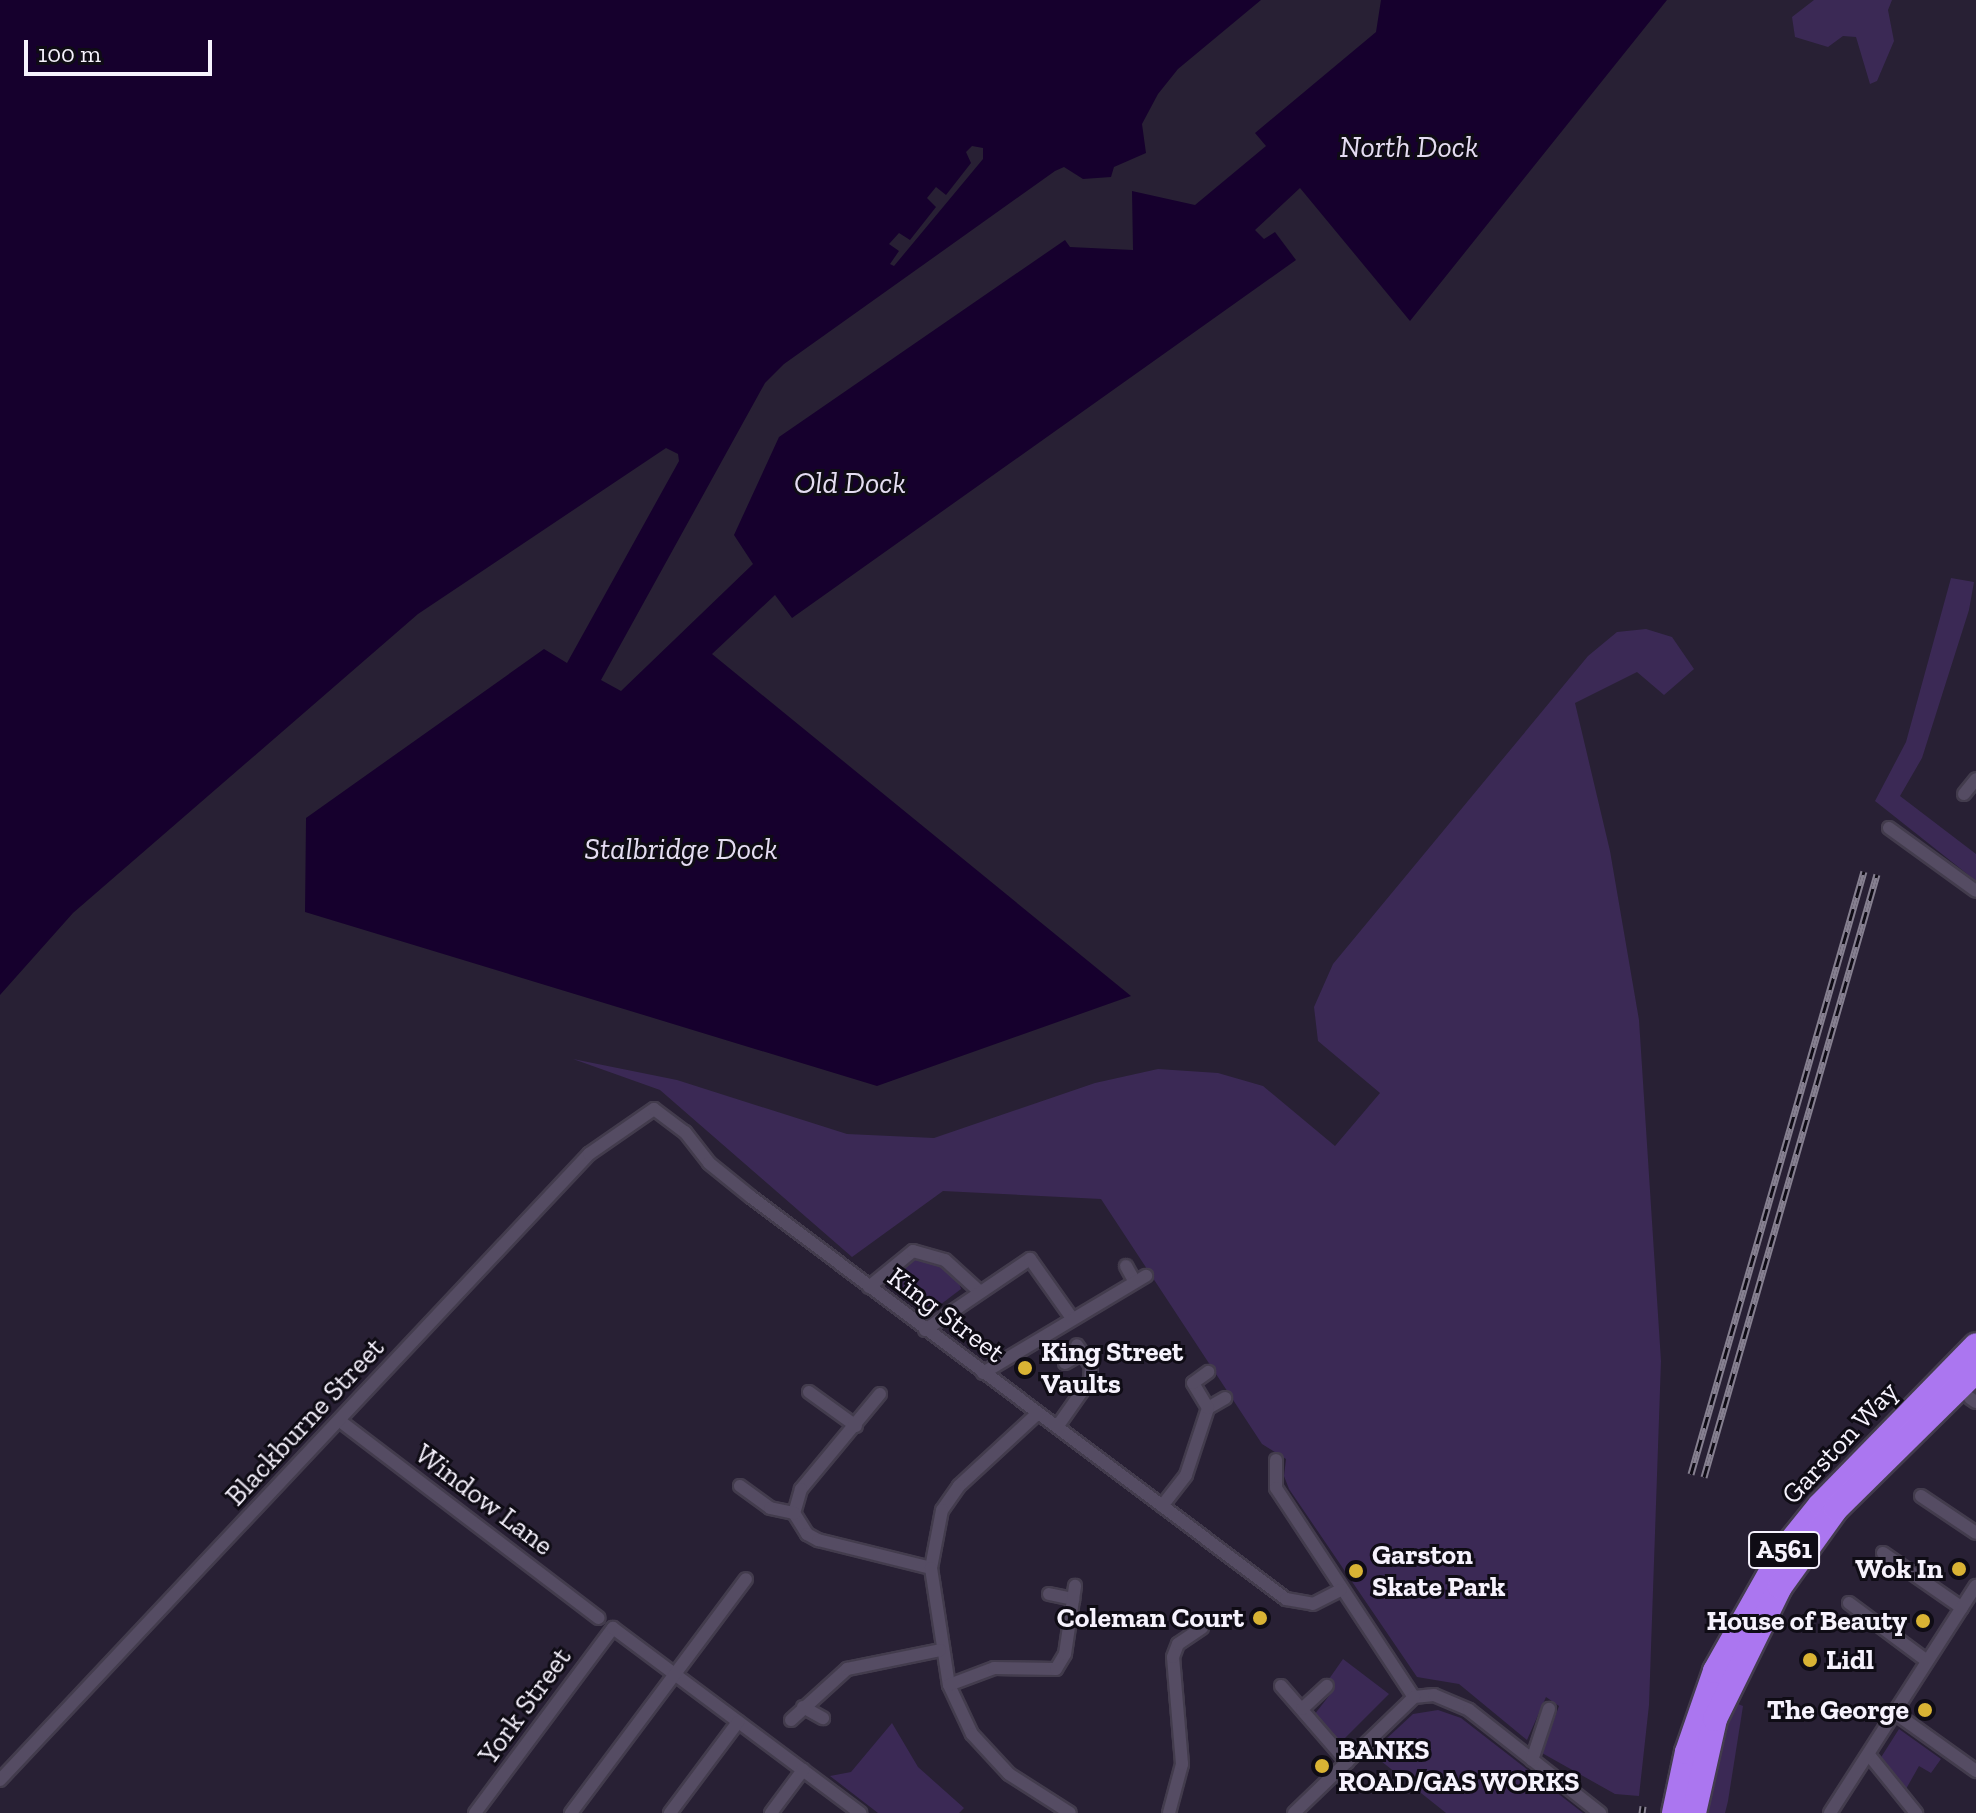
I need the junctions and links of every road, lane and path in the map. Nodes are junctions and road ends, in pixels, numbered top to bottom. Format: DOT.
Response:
graph roads {
  1 [pos="1889,828"];
  2 [pos="1976,891"];
  3 [pos="654,1109"];
  4 [pos="1126,1266"];
  5 [pos="869,1287"];
  6 [pos="979,1291"];
  7 [pos="1072,1318"];
  8 [pos="925,1330"];
  9 [pos="1976,1345"];
  10 [pos="1065,1363"];
  11 [pos="1976,1371"];
  12 [pos="1208,1372"];
  13 [pos="983,1373"];
  14 [pos="809,1392"];
  15 [pos="880,1394"];
  16 [pos="1225,1398"];
  17 [pos="1208,1408"];
  18 [pos="1038,1413"];
  19 [pos="340,1421"];
  20 [pos="856,1426"];
  21 [pos="1057,1427"];
  22 [pos="1276,1460"];
  23 [pos="740,1486"];
  24 [pos="1921,1496"];
  25 [pos="1162,1506"];
  26 [pos="794,1513"];
  27 [pos="1976,1533"];
  28 [pos="1883,1553"];
  29 [pos="931,1568"];
  30 [pos="746,1579"];
  31 [pos="1976,1586"];
  32 [pos="1341,1590"];
  33 [pos="1049,1594"];
  34 [pos="1849,1603"];
  35 [pos="1962,1608"];
  36 [pos="599,1618"];
  37 [pos="1202,1628"];
  38 [pos="940,1650"];
  39 [pos="1927,1661"];
  40 [pos="675,1675"];
  41 [pos="949,1685"];
  42 [pos="1281,1686"];
  43 [pos="1327,1686"];
  44 [pos="1414,1697"];
  45 [pos="803,1707"];
  46 [pos="1302,1709"];
  47 [pos="1549,1709"];
  48 [pos="1895,1713"];
  49 [pos="823,1718"];
  50 [pos="791,1720"];
  51 [pos="738,1722"];
  52 [pos="1869,1755"];
  53 [pos="1532,1760"];
  54 [pos="1347,1762"];
  55 [pos="803,1770"];
  56 [pos="1976,1770"];
  57 [pos="0,1780"];
  58 [pos="1685,1810"];
  59 [pos="475,1813"];
  60 [pos="571,1813"];
  61 [pos="670,1813"];
  62 [pos="771,1813"];
  63 [pos="860,1813"];
  64 [pos="1070,1813"];
  65 [pos="1169,1813"];
  66 [pos="1294,1813"];
  67 [pos="1600,1813"];
  68 [pos="1830,1813"];
  69 [pos="1916,1813"];
  1 -- 2 [label="street"];
  3 -- 5 [label="street, King Street"];
  3 -- 19 [label="street, Blackburne Street"];
  4 -- 7 [label="street"];
  5 -- 6 [label="street"];
  5 -- 8 [label="street, King Street"];
  6 -- 7 [label="street"];
  6 -- 8 [label="street"];
  7 -- 13 [label="street"];
  8 -- 13 [label="street, King Street"];
  9 -- 58 [label="highway, Garston Way / A561"];
  10 -- 21 [label="street"];
  11 -- 58 [label="highway, Garston Way / A561"];
  12 -- 17 [label="street"];
  13 -- 18 [label="street, King Street"];
  14 -- 20 [label="street"];
  15 -- 20 [label="street"];
  16 -- 17 [label="street"];
  17 -- 25 [label="street"];
  18 -- 21 [label="street, King Street"];
  18 -- 29 [label="street"];
  19 -- 36 [label="street, Window Lane"];
  19 -- 57 [label="street, Blackburne Street"];
  20 -- 26 [label="street"];
  21 -- 25 [label="street, King Street"];
  22 -- 32 [label="street"];
  23 -- 26 [label="street"];
  24 -- 27 [label="street"];
  25 -- 32 [label="street, King Street"];
  26 -- 29 [label="street"];
  28 -- 35 [label="street"];
  29 -- 38 [label="street"];
  30 -- 40 [label="street"];
  31 -- 35 [label="street"];
  32 -- 44 [label="street"];
  33 -- 41 [label="street"];
  34 -- 39 [label="street"];
  35 -- 39 [label="street"];
  37 -- 65 [label="street"];
  38 -- 41 [label="street"];
  38 -- 45 [label="street"];
  39 -- 48 [label="street"];
  40 -- 51 [label="street"];
  40 -- 59 [label="street, York Street"];
  40 -- 60 [label="street"];
  41 -- 64 [label="street"];
  42 -- 46 [label="street"];
  43 -- 46 [label="street"];
  44 -- 53 [label="street"];
  44 -- 54 [label="street"];
  45 -- 49 [label="street"];
  45 -- 50 [label="street"];
  46 -- 54 [label="street"];
  47 -- 53 [label="street"];
  48 -- 52 [label="street"];
  48 -- 56 [label="street"];
  51 -- 55 [label="street"];
  51 -- 61 [label="street"];
  52 -- 68 [label="street"];
  52 -- 69 [label="street"];
  53 -- 67 [label="street"];
  54 -- 66 [label="street"];
  55 -- 62 [label="street"];
  55 -- 63 [label="street"];
}
